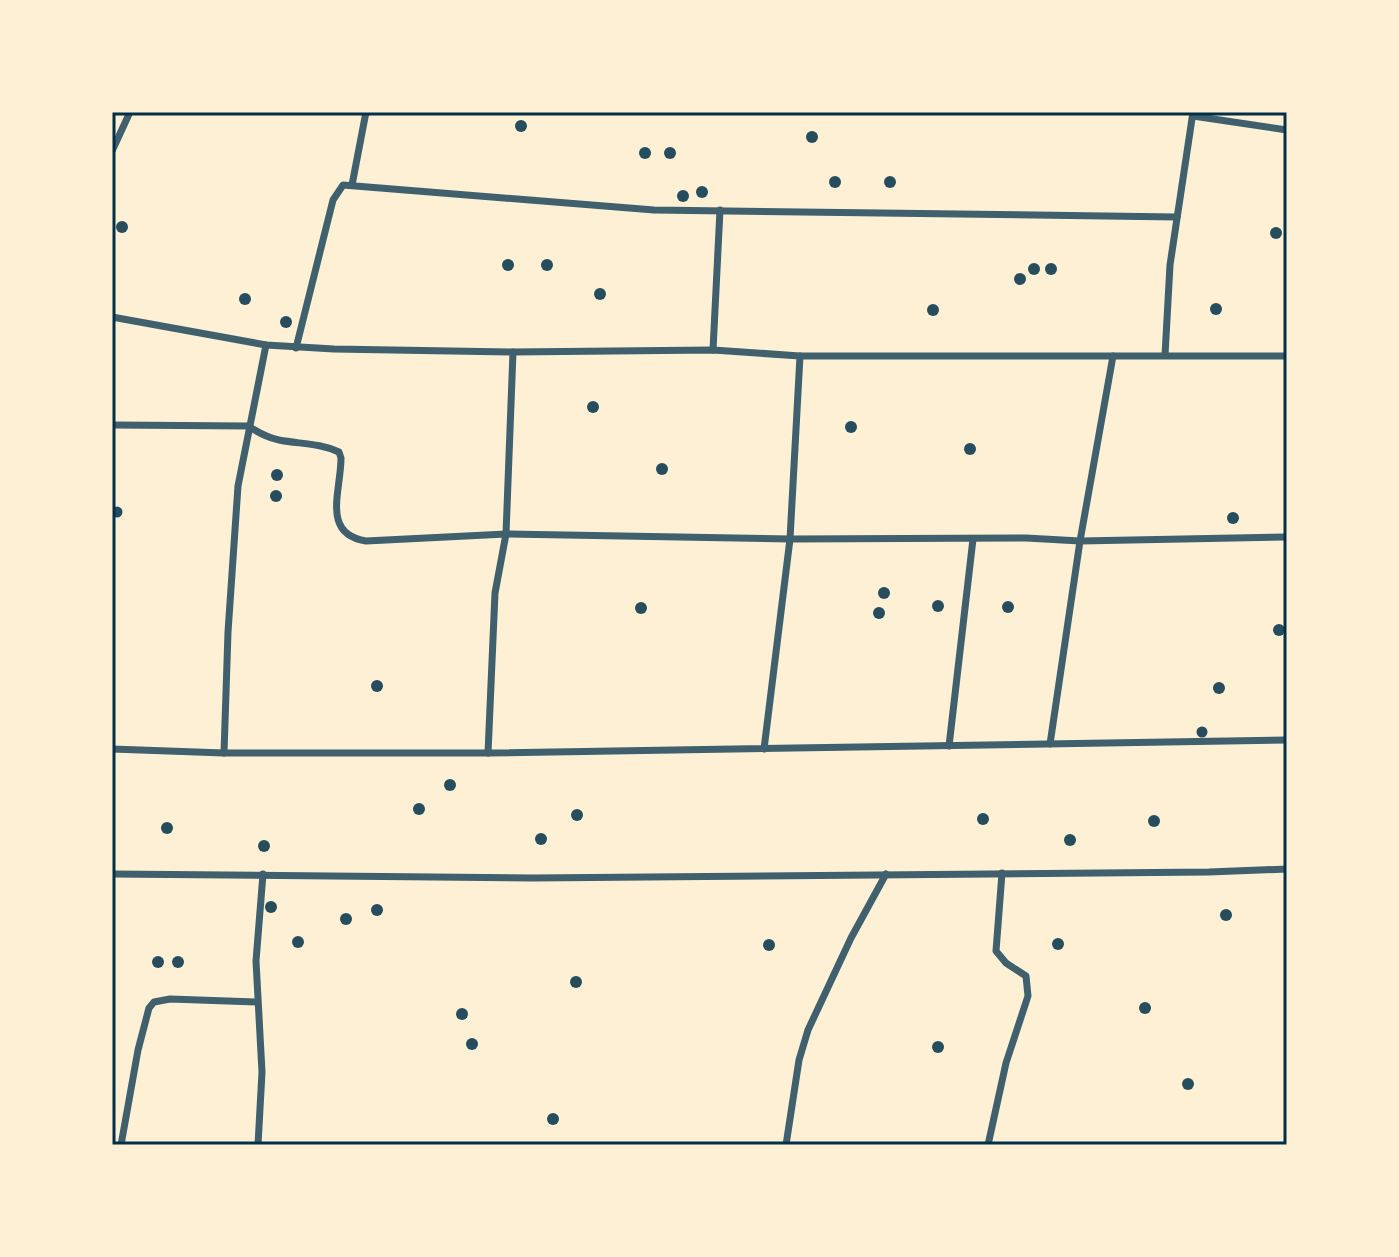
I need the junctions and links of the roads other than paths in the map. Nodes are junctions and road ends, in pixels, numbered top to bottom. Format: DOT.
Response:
graph roads {
  1 [pos="130,112"];
  2 [pos="366,112"];
  3 [pos="1193,114"];
  4 [pos="1287,130"];
  5 [pos="112,151"];
  6 [pos="352,185"];
  7 [pos="720,210"];
  8 [pos="1177,217"];
  9 [pos="112,317"];
  10 [pos="266,345"];
  11 [pos="296,348"];
  12 [pos="713,350"];
  13 [pos="513,352"];
  14 [pos="1165,355"];
  15 [pos="800,356"];
  16 [pos="1113,356"];
  17 [pos="1287,356"];
  18 [pos="112,425"];
  19 [pos="248,426"];
  20 [pos="506,534"];
  21 [pos="1287,537"];
  22 [pos="790,539"];
  23 [pos="973,539"];
  24 [pos="1080,541"];
  25 [pos="1287,740"];
  26 [pos="1050,744"];
  27 [pos="949,746"];
  28 [pos="112,749"];
  29 [pos="764,749"];
  30 [pos="224,753"];
  31 [pos="488,753"];
  32 [pos="1287,869"];
  33 [pos="1002,873"];
  34 [pos="112,874"];
  35 [pos="263,874"];
  36 [pos="886,874"];
  37 [pos="257,1002"];
  38 [pos="121,1145"];
  39 [pos="258,1145"];
  40 [pos="786,1145"];
  41 [pos="988,1145"];
  1 -- 5 [label="street"];
  2 -- 6 [label="street"];
  3 -- 4 [label="street"];
  3 -- 8 [label="street"];
  6 -- 7 [label="street"];
  6 -- 11 [label="street"];
  7 -- 8 [label="street"];
  7 -- 12 [label="street"];
  8 -- 14 [label="street"];
  9 -- 10 [label="street"];
  10 -- 11 [label="street"];
  10 -- 19 [label="street"];
  11 -- 13 [label="street"];
  12 -- 13 [label="street"];
  12 -- 15 [label="street"];
  13 -- 20 [label="street"];
  14 -- 16 [label="street"];
  14 -- 17 [label="street"];
  15 -- 16 [label="street"];
  15 -- 22 [label="street"];
  16 -- 24 [label="street"];
  18 -- 19 [label="street"];
  19 -- 20 [label="street"];
  19 -- 30 [label="street"];
  20 -- 22 [label="street"];
  20 -- 31 [label="street"];
  21 -- 24 [label="street"];
  22 -- 23 [label="street"];
  22 -- 29 [label="street"];
  23 -- 24 [label="street"];
  23 -- 27 [label="street"];
  24 -- 26 [label="street"];
  25 -- 26 [label="street"];
  26 -- 27 [label="street"];
  27 -- 29 [label="street"];
  28 -- 30 [label="street"];
  29 -- 31 [label="street"];
  30 -- 31 [label="street"];
  32 -- 33 [label="street"];
  33 -- 36 [label="street"];
  33 -- 41 [label="street"];
  34 -- 35 [label="street"];
  35 -- 36 [label="street"];
  35 -- 37 [label="street"];
  36 -- 40 [label="street"];
  37 -- 38 [label="street"];
  37 -- 39 [label="street"];
}
